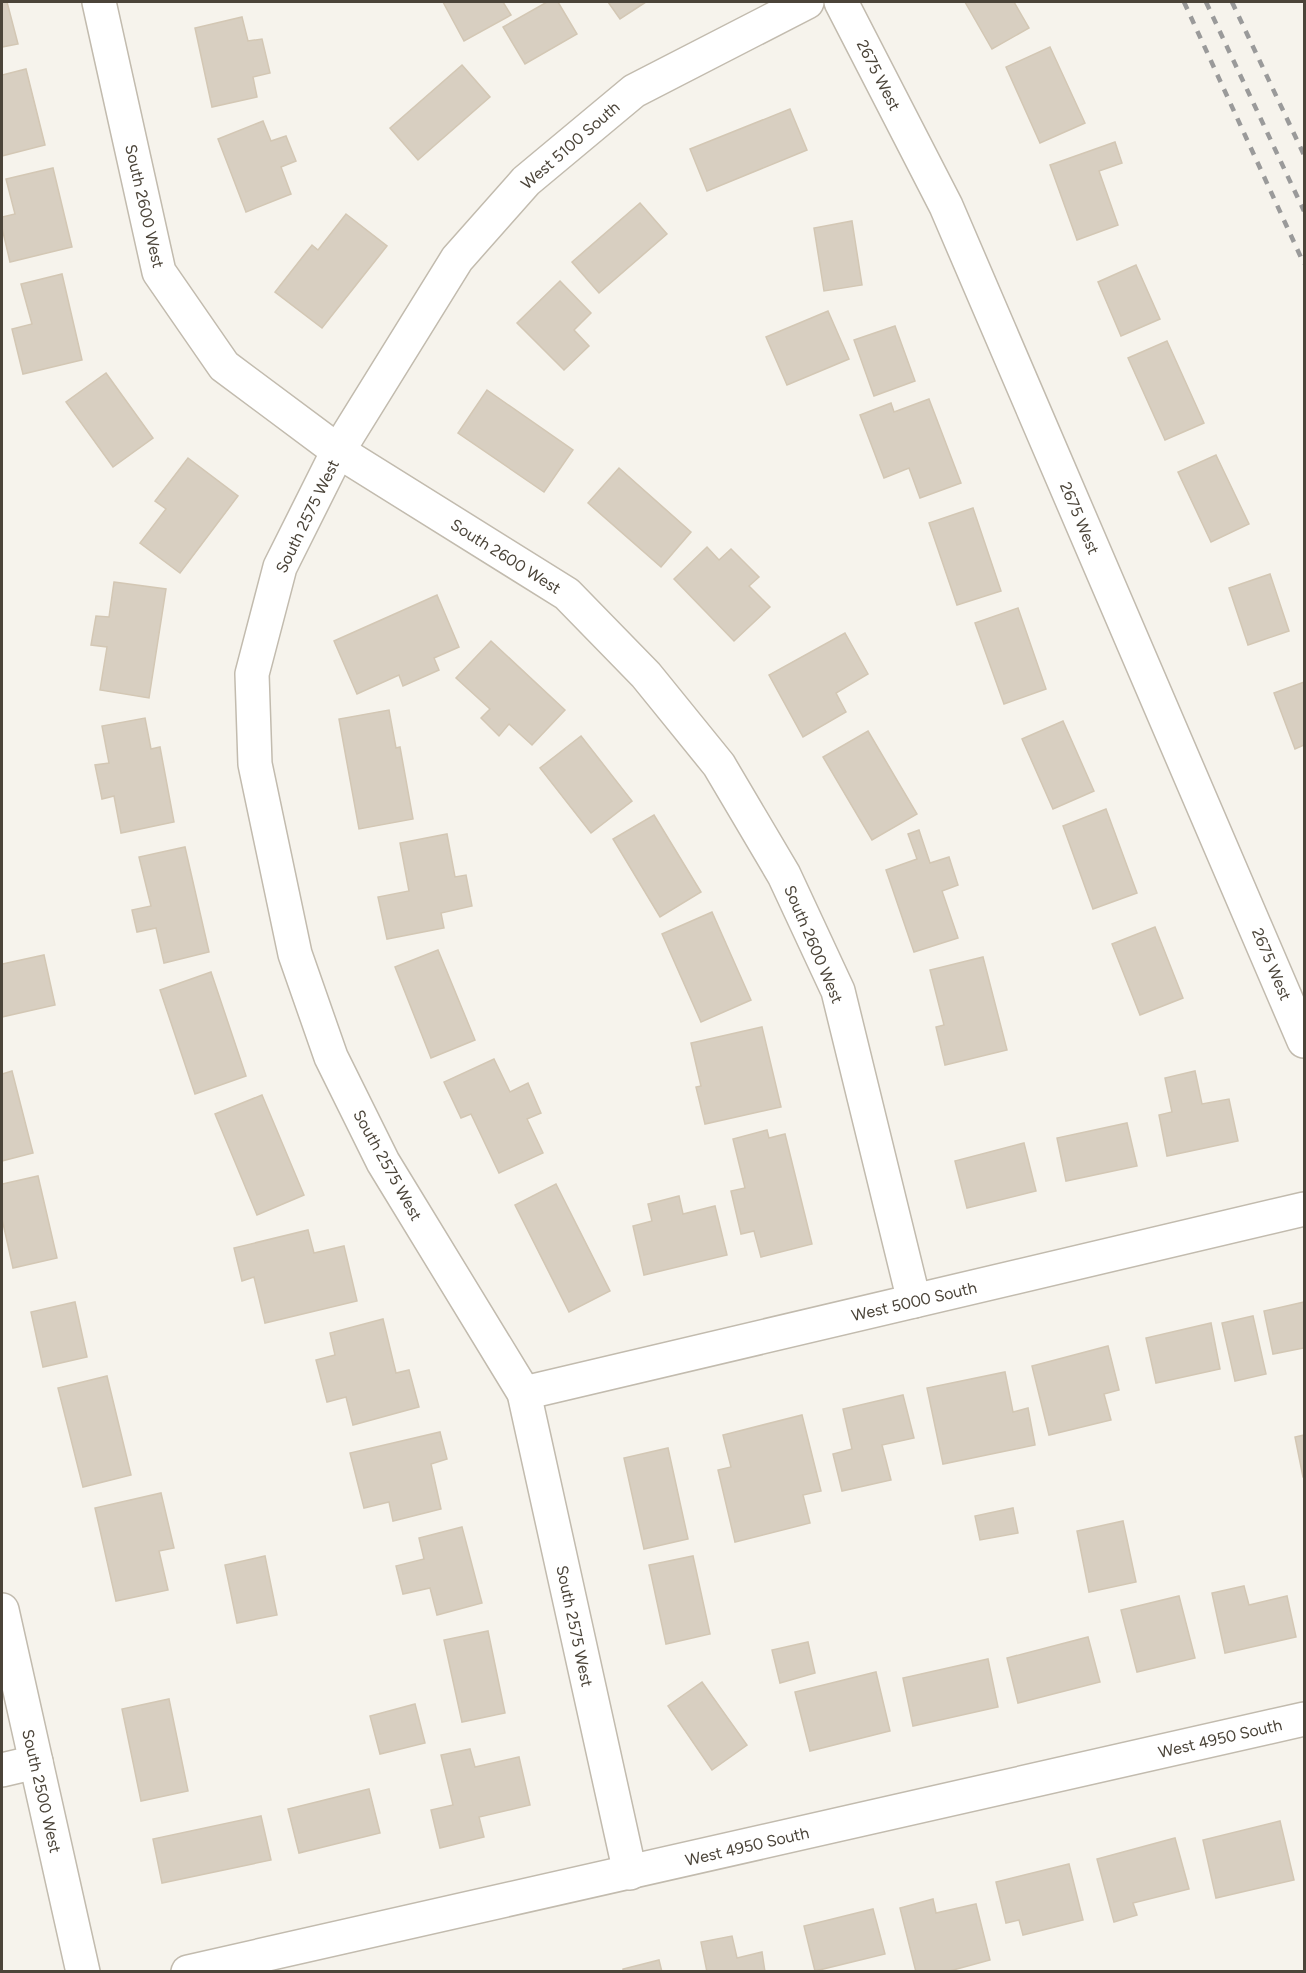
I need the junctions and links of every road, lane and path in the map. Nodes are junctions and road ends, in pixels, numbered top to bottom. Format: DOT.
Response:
graph roads {
  1 [pos="99,2"];
  2 [pos="807,2"];
  3 [pos="841,2"];
  4 [pos="338,451"];
  5 [pos="1305,1041"];
  6 [pos="1305,1209"];
  7 [pos="914,1301"];
  8 [pos="524,1393"];
  9 [pos="2,1610"];
  10 [pos="1305,1719"];
  11 [pos="36,1762"];
  12 [pos="2,1770"];
  13 [pos="630,1873"];
  14 [pos="83,1971"];
  15 [pos="188,1971"];
  1 -- 4 [label="street, South 2600 West"];
  2 -- 4 [label="street, West 5100 South"];
  3 -- 5 [label="street, 2675 West"];
  4 -- 7 [label="street, South 2600 West"];
  4 -- 8 [label="street, South 2575 West"];
  6 -- 7 [label="street, West 5000 South"];
  7 -- 8 [label="street, West 5000 South"];
  8 -- 13 [label="street, South 2575 West"];
  9 -- 11 [label="street, South 2500 West"];
  10 -- 13 [label="street, West 4950 South"];
  11 -- 12 [label="street"];
  11 -- 14 [label="street, South 2500 West"];
  13 -- 15 [label="street, West 4950 South"];
}
